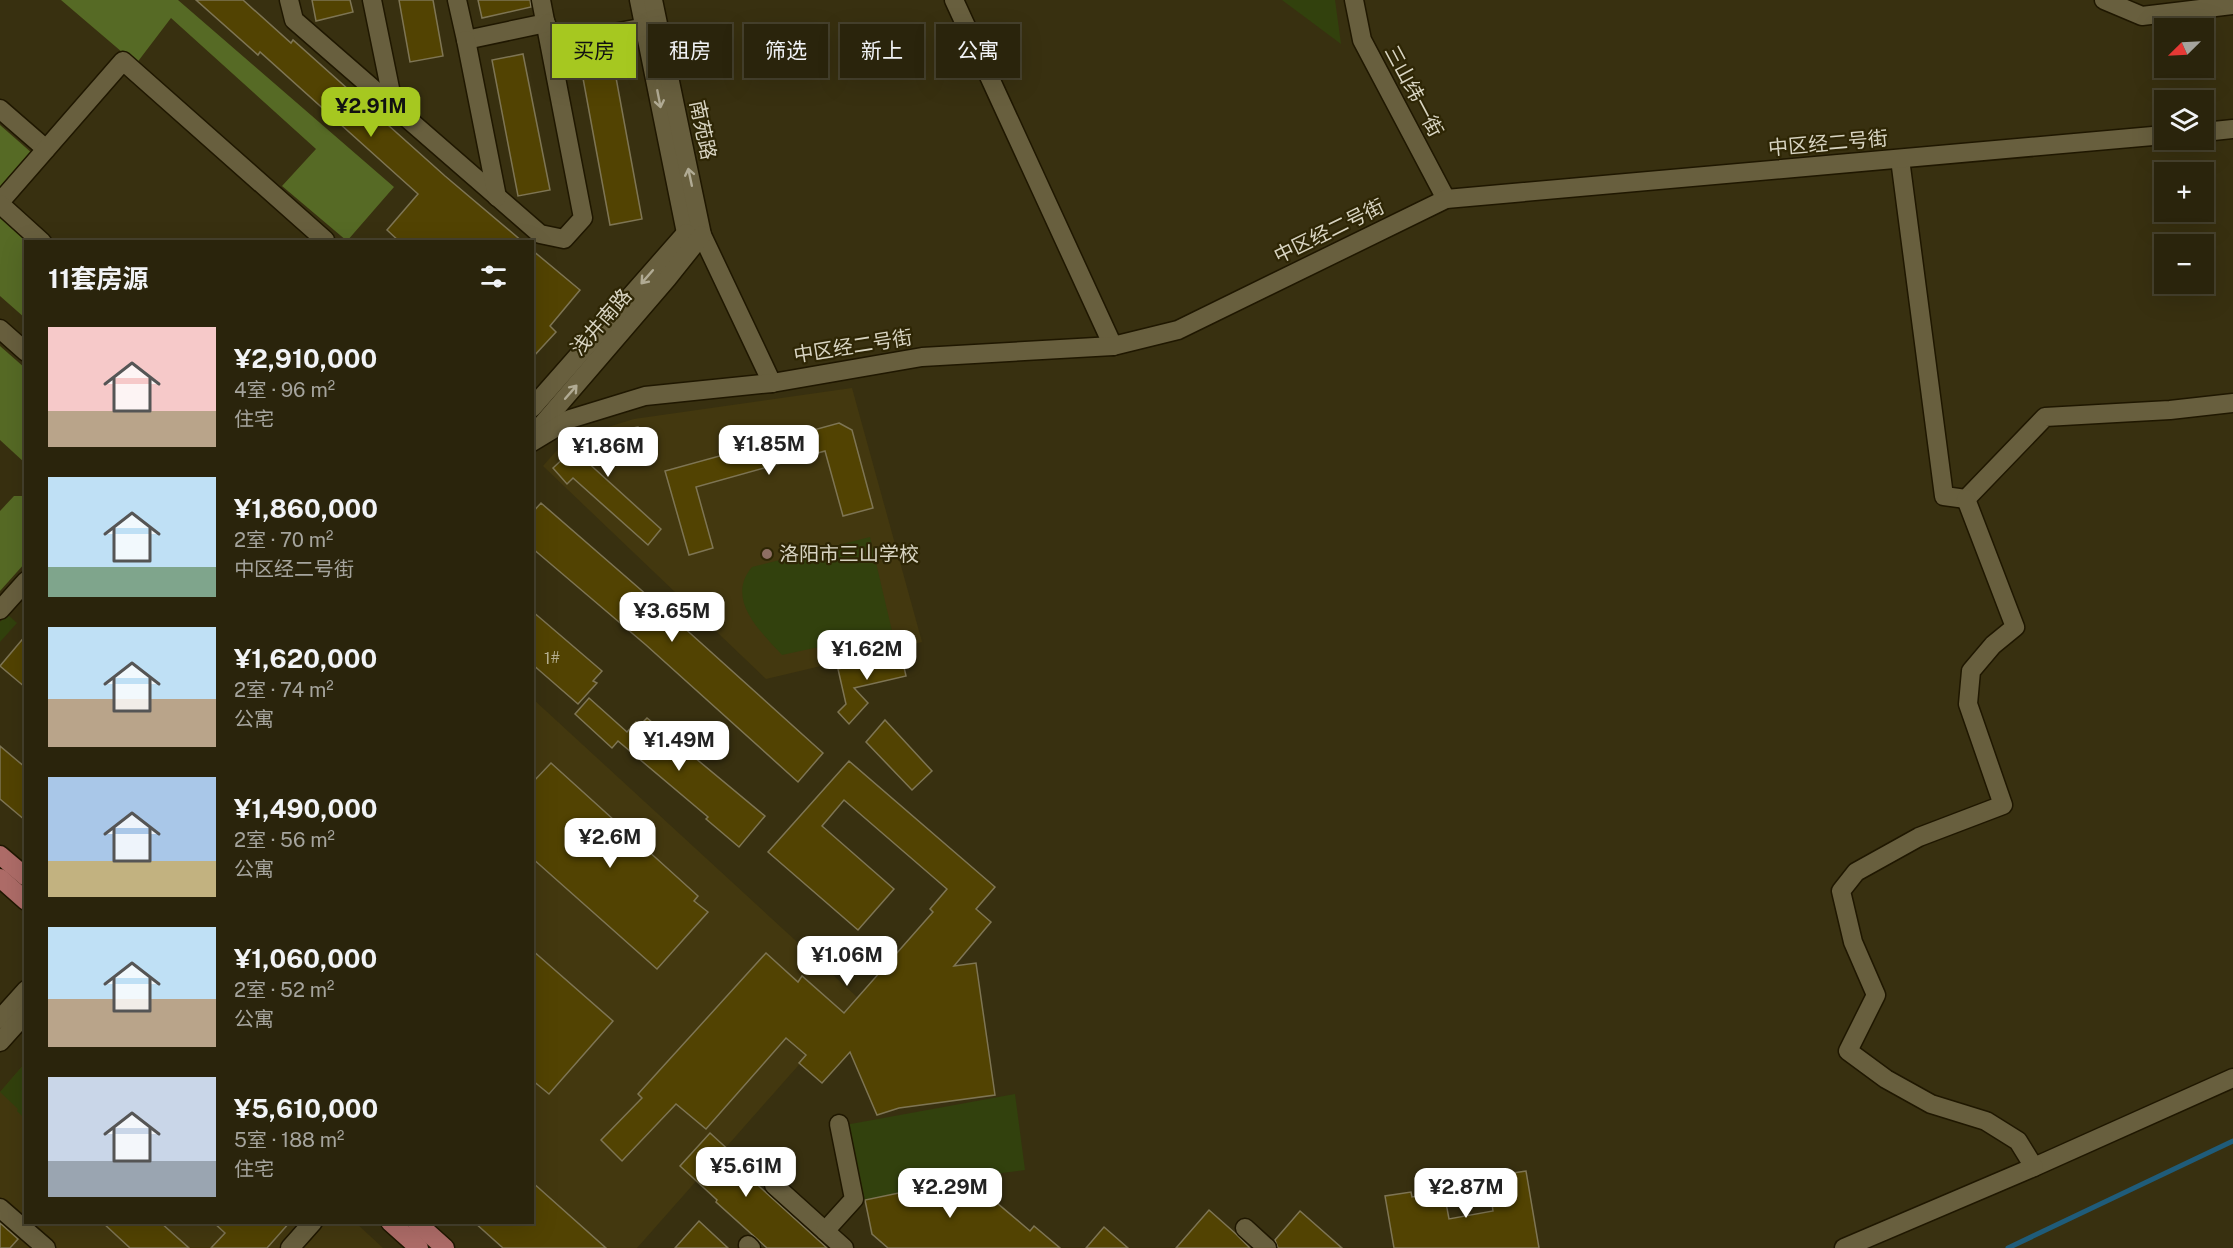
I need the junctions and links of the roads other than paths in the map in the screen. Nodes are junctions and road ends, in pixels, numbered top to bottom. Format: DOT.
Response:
graph roads {
  1 [pos="289,0"];
  2 [pos="372,0"];
  3 [pos="457,0"];
  4 [pos="541,0"];
  5 [pos="639,0"];
  6 [pos="653,0"];
  7 [pos="954,0"];
  8 [pos="1354,0"];
  9 [pos="2104,0"];
  10 [pos="2233,5"];
  11 [pos="546,23"];
  12 [pos="650,24"];
  13 [pos="651,24"];
  14 [pos="648,27"];
  15 [pos="466,40"];
  16 [pos="550,45"];
  17 [pos="662,78"];
  18 [pos="394,108"];
  19 [pos="0,109"];
  20 [pos="2233,129"];
  21 [pos="2214,131"];
  22 [pos="2154,136"];
  23 [pos="46,149"];
  24 [pos="1900,159"];
  25 [pos="497,197"];
  26 [pos="1446,199"];
  27 [pos="0,203"];
  28 [pos="695,237"];
  29 [pos="40,240"];
  30 [pos="325,240"];
  31 [pos="0,329"];
  32 [pos="1113,346"];
  33 [pos="24,349"];
  34 [pos="768,383"];
  35 [pos="2233,403"];
  36 [pos="534,406"];
  37 [pos="534,434"];
  38 [pos="534,441"];
  39 [pos="1966,499"];
  40 [pos="24,583"];
  41 [pos="0,610"];
  42 [pos="0,855"];
  43 [pos="24,875"];
  44 [pos="0,879"];
  45 [pos="24,899"];
  46 [pos="24,992"];
  47 [pos="24,1015"];
  48 [pos="0,1019"];
  49 [pos="0,1042"];
  50 [pos="2233,1078"];
  51 [pos="838,1124"];
  52 [pos="2034,1167"];
  53 [pos="774,1185"];
  54 [pos="0,1208"];
  55 [pos="311,1224"];
  56 [pos="392,1224"];
  57 [pos="418,1224"];
  58 [pos="1245,1228"];
  59 [pos="825,1231"];
  60 [pos="46,1248"];
  61 [pos="290,1248"];
  62 [pos="419,1248"];
  63 [pos="445,1248"];
  64 [pos="844,1248"];
  65 [pos="1267,1248"];
  66 [pos="1844,1248"];
  1 -- 18 [label="street"];
  2 -- 18 [label="street"];
  3 -- 15 [label="street"];
  4 -- 11 [label="street"];
  5 -- 12 [label="street, 南苑路"];
  6 -- 13 [label="street, 南苑路"];
  7 -- 32 [label="street"];
  8 -- 26 [label="street, 三山纬一街"];
  9 -- 10 [label="street"];
  11 -- 15 [label="street"];
  11 -- 16 [label="street"];
  14 -- 16 [label="street"];
  15 -- 25 [label="street"];
  16 -- 25 [label="street"];
  17 -- 28 [label="street, 南苑路"];
  18 -- 25 [label="street"];
  19 -- 23 [label="street"];
  20 -- 21 [label="street"];
  22 -- 24 [label="street, 中区经二号街"];
  23 -- 27 [label="street"];
  23 -- 30 [label="street"];
  24 -- 26 [label="street, 中区经二号街"];
  24 -- 39 [label="street"];
  26 -- 32 [label="street, 中区经二号街"];
  27 -- 29 [label="street"];
  28 -- 34 [label="street, 南苑路"];
  28 -- 36 [label="street, 浅井南路, one-way"];
  37 -- 28 [label="street, 浅井南路, one-way"];
  31 -- 33 [label="street"];
  32 -- 34 [label="street, 中区经二号街"];
  34 -- 38 [label="street, 中区经二号街"];
  35 -- 39 [label="street"];
  39 -- 52 [label="street"];
  40 -- 41 [label="street"];
  42 -- 43 [label="main road"];
  44 -- 45 [label="main road"];
  46 -- 48 [label="street"];
  47 -- 49 [label="street"];
  50 -- 52 [label="street"];
  51 -- 59 [label="street"];
  52 -- 66 [label="street"];
  53 -- 59 [label="street"];
  54 -- 60 [label="street"];
  55 -- 61 [label="street"];
  56 -- 62 [label="main road"];
  57 -- 63 [label="main road"];
  58 -- 65 [label="street"];
  59 -- 64 [label="street"];
}
